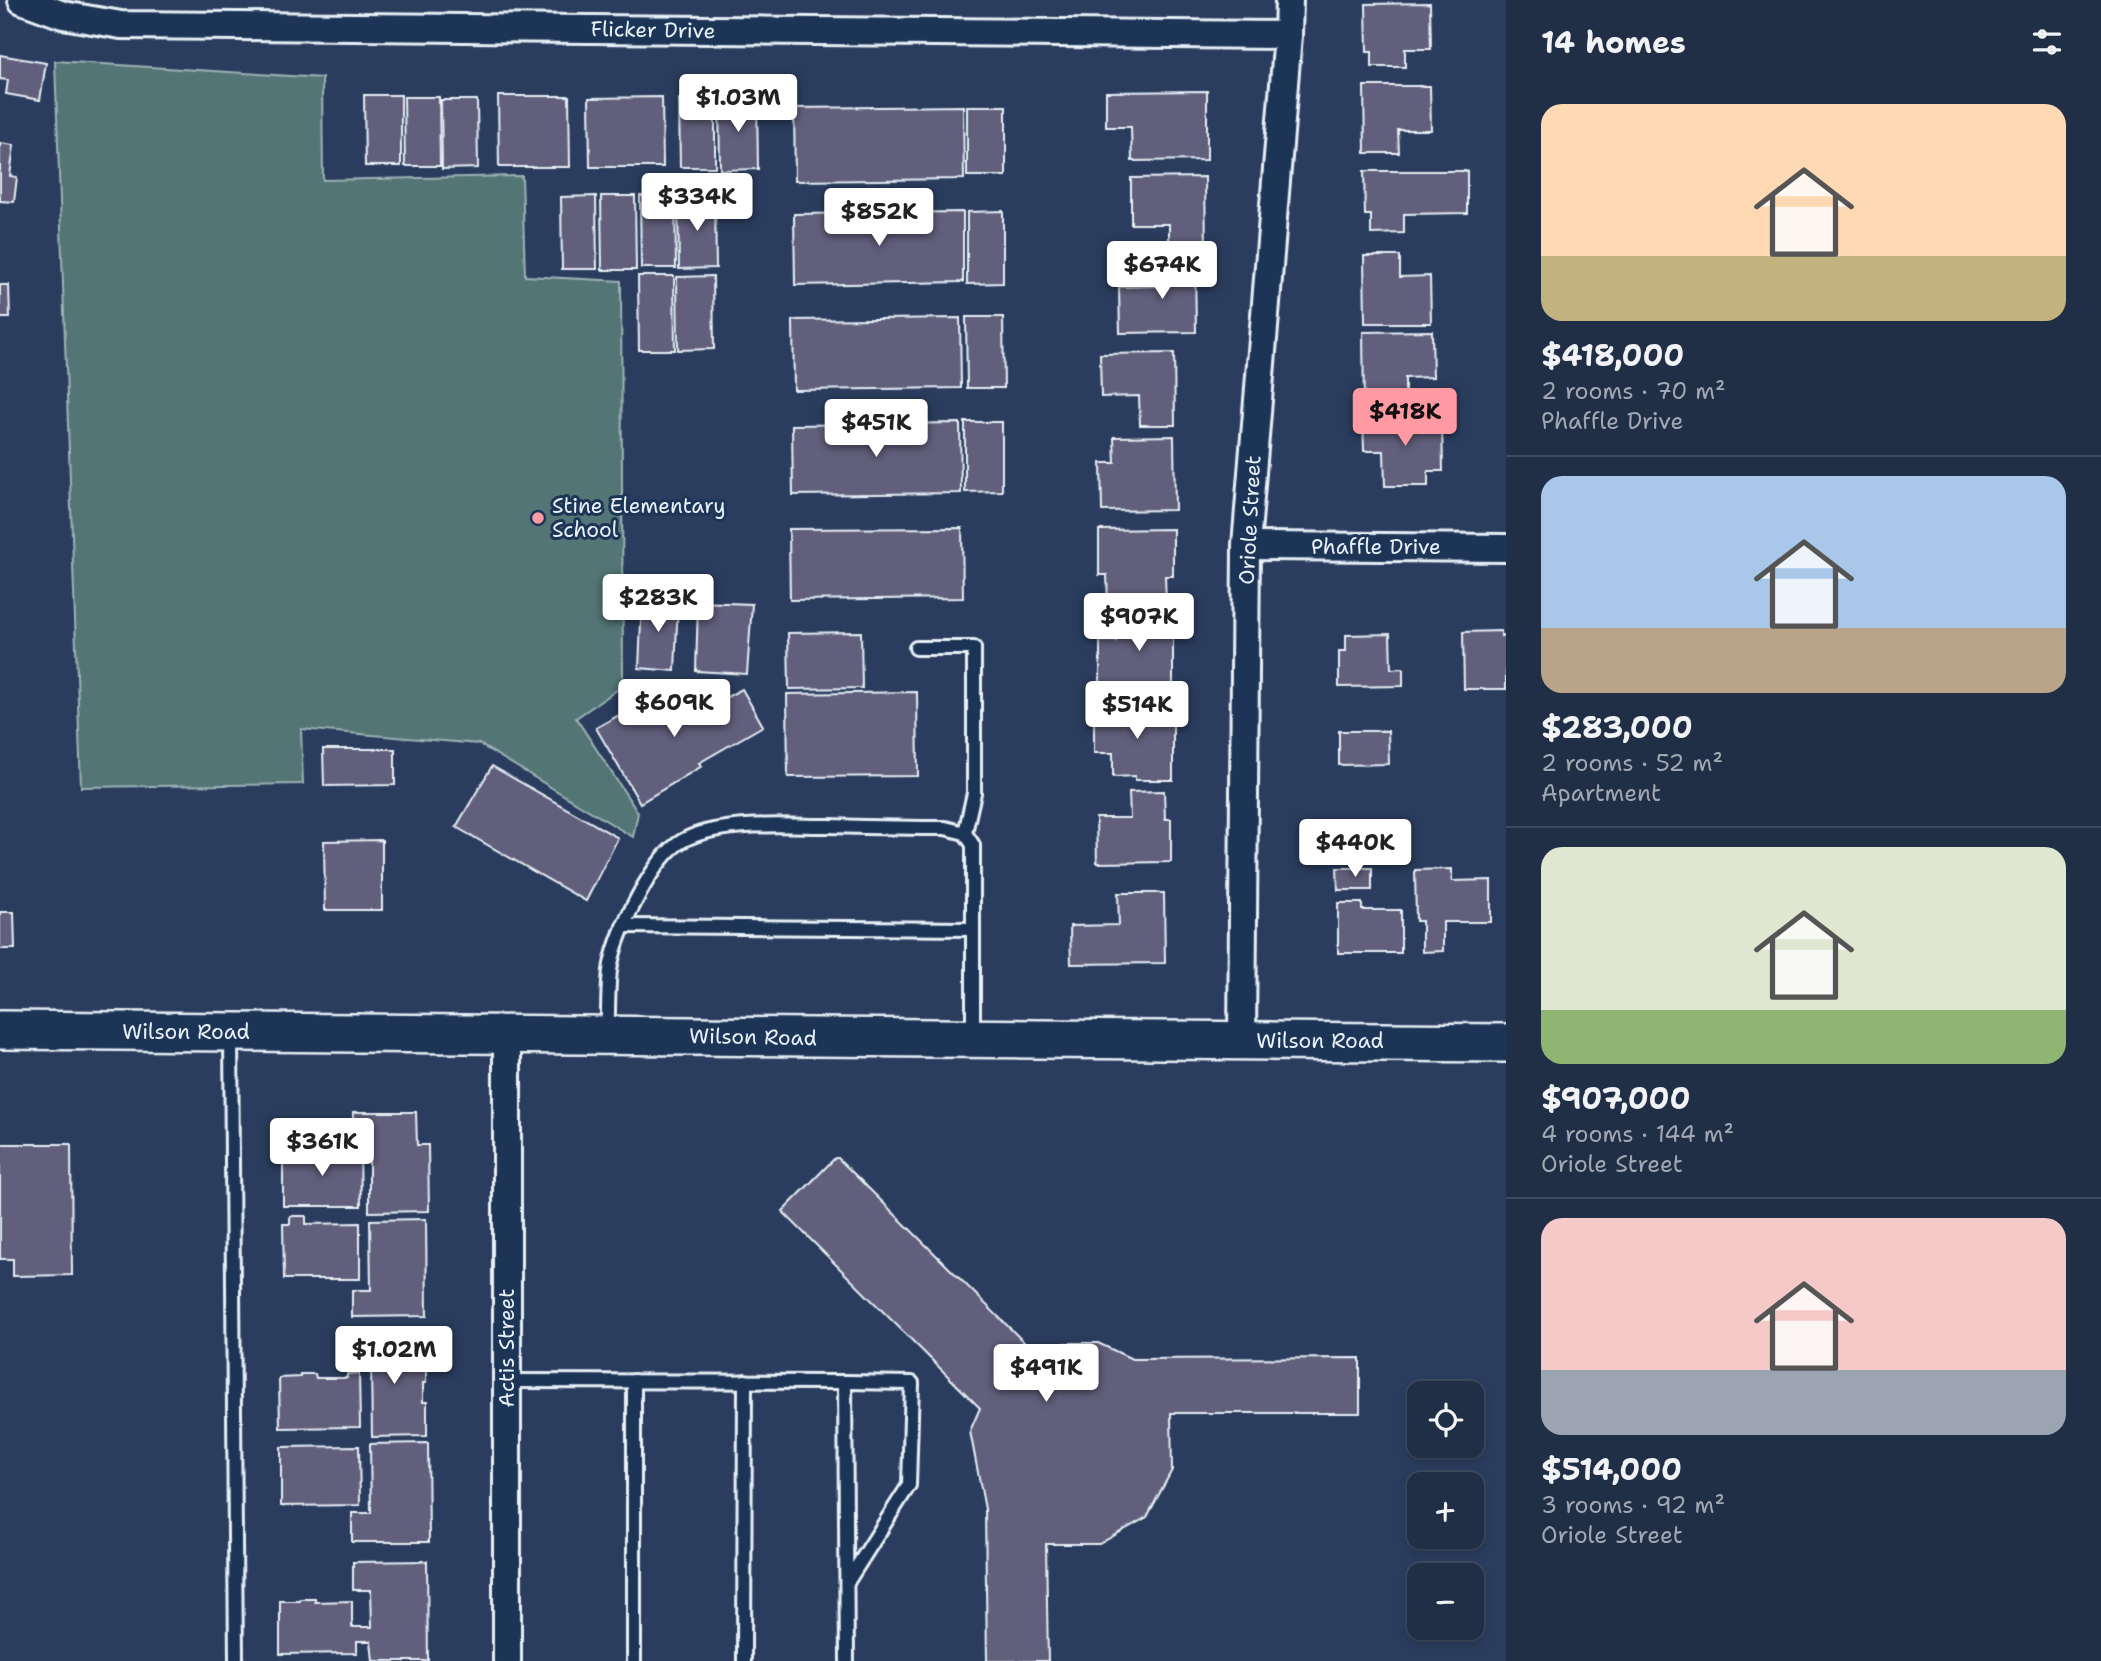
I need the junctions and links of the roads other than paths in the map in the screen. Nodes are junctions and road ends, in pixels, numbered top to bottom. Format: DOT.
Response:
graph roads {
  1 [pos="22,0"];
  2 [pos="1289,0"];
  3 [pos="1288,36"];
  4 [pos="1246,546"];
  5 [pos="1506,548"];
  6 [pos="916,648"];
  7 [pos="965,833"];
  8 [pos="623,926"];
  9 [pos="972,929"];
  10 [pos="0,1030"];
  11 [pos="231,1032"];
  12 [pos="507,1034"];
  13 [pos="607,1035"];
  14 [pos="973,1038"];
  15 [pos="1242,1041"];
  16 [pos="1506,1043"];
  17 [pos="507,1381"];
  18 [pos="634,1381"];
  19 [pos="745,1381"];
  20 [pos="845,1382"];
  21 [pos="847,1582"];
  22 [pos="236,1661"];
  23 [pos="508,1661"];
  24 [pos="634,1661"];
  25 [pos="744,1661"];
  26 [pos="847,1661"];
  1 -- 3 [label="street, Flicker Drive"];
  2 -- 3 [label="street, Oriole Street"];
  3 -- 4 [label="street, Oriole Street"];
  4 -- 5 [label="street, Phaffle Drive"];
  4 -- 15 [label="street, Oriole Street"];
  6 -- 7 [label="lane"];
  7 -- 8 [label="lane"];
  7 -- 9 [label="lane"];
  8 -- 9 [label="lane"];
  8 -- 13 [label="lane"];
  9 -- 14 [label="lane"];
  10 -- 11 [label="street, Wilson Road"];
  11 -- 12 [label="street, Wilson Road"];
  11 -- 22 [label="lane"];
  12 -- 13 [label="street, Wilson Road"];
  12 -- 17 [label="street, Actis Street"];
  13 -- 14 [label="street, Wilson Road"];
  14 -- 15 [label="street, Wilson Road"];
  15 -- 16 [label="street, Wilson Road"];
  17 -- 18 [label="lane"];
  17 -- 23 [label="street, Actis Street"];
  18 -- 19 [label="lane"];
  18 -- 24 [label="lane"];
  19 -- 20 [label="lane"];
  19 -- 25 [label="lane"];
  20 -- 21 [label="lane"];
  20 -- 21 [label="lane"];
  21 -- 26 [label="lane"];
}
